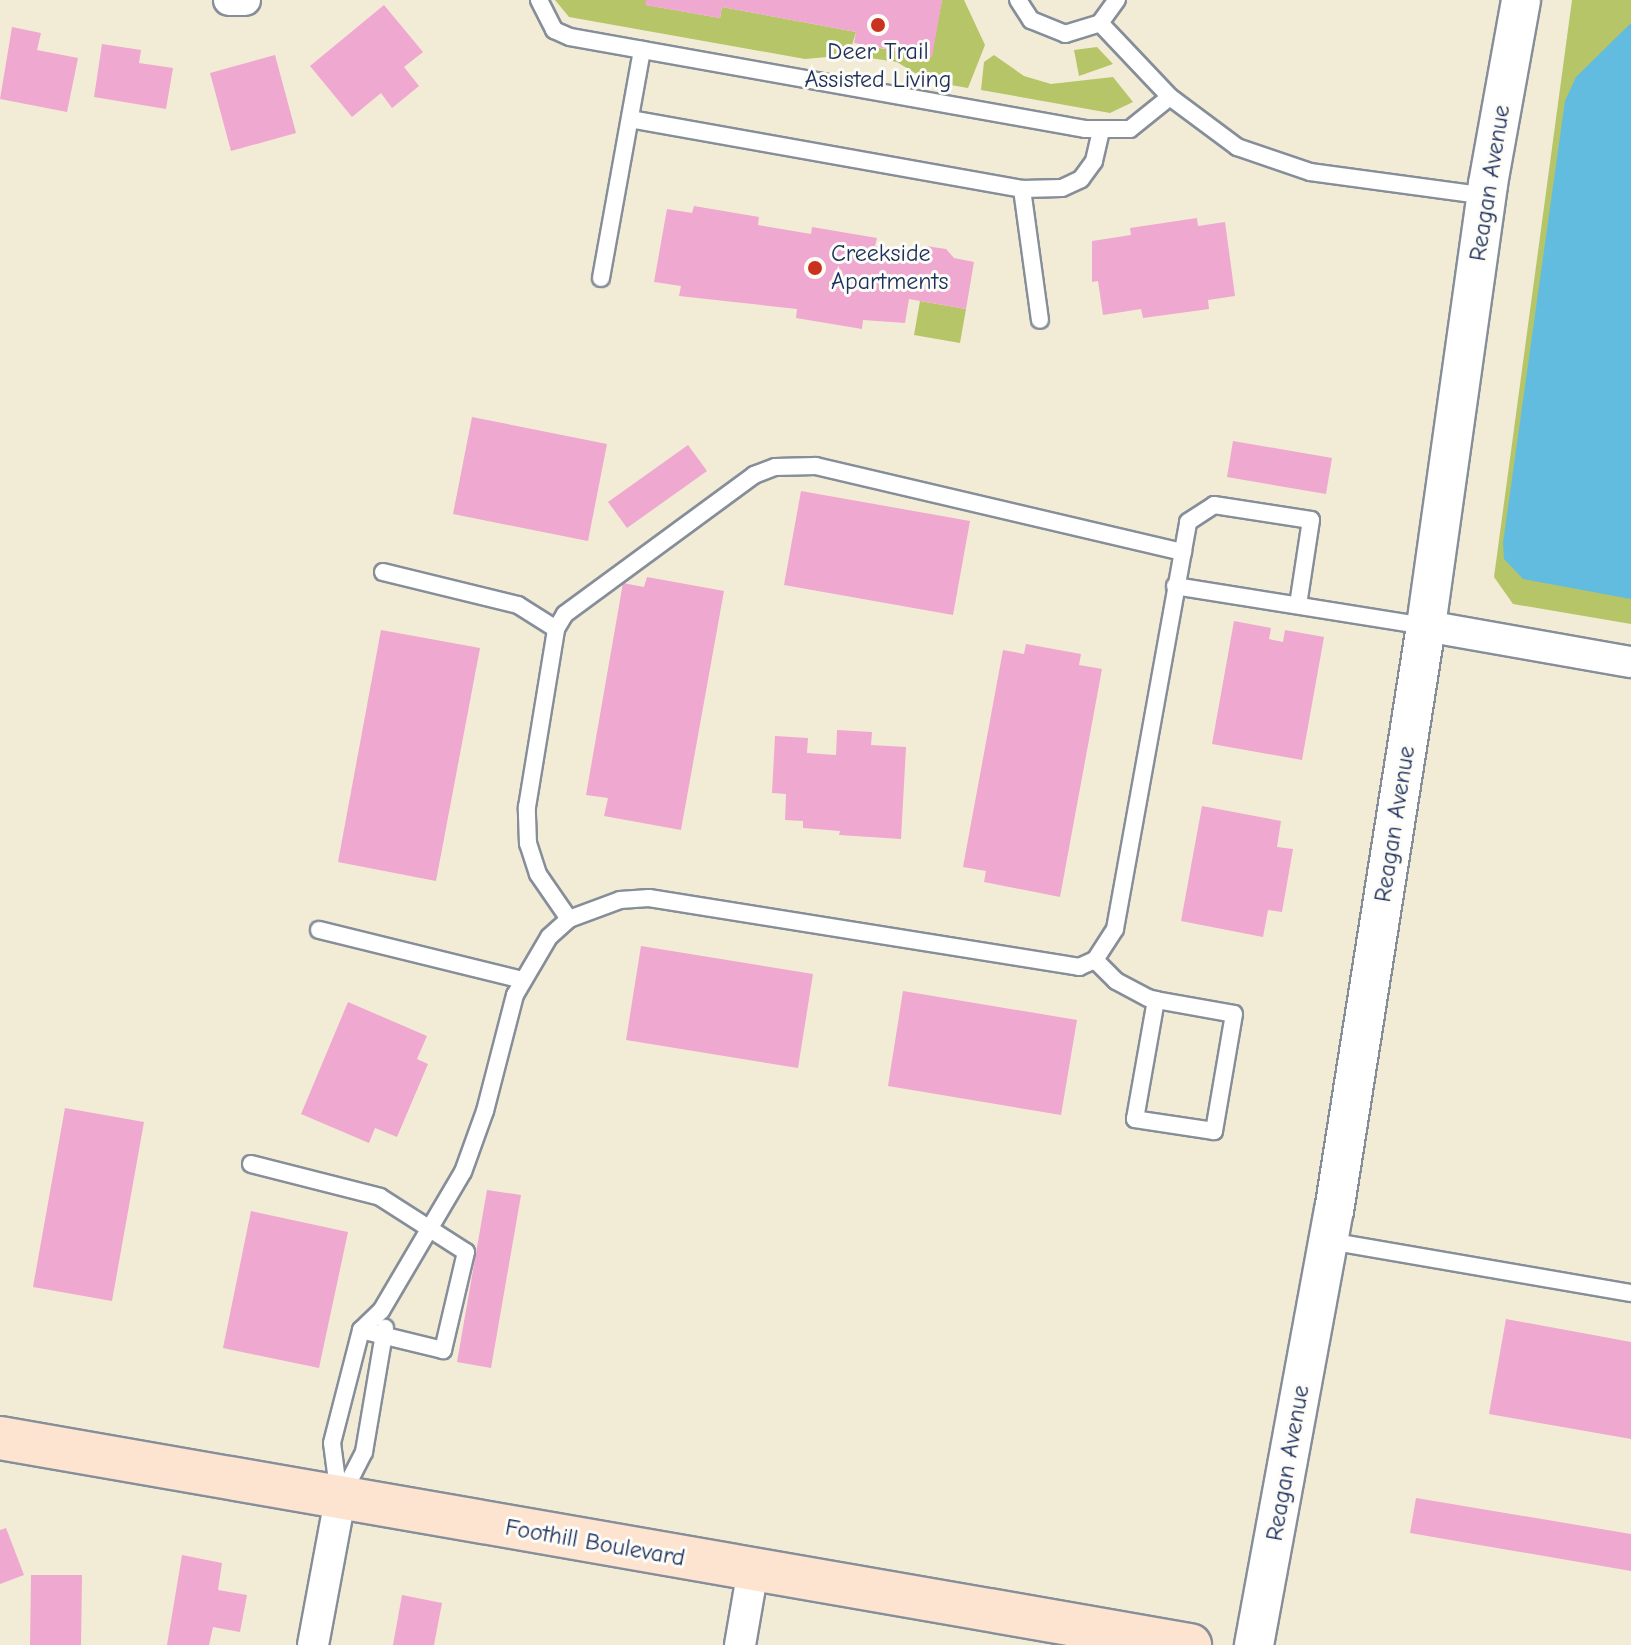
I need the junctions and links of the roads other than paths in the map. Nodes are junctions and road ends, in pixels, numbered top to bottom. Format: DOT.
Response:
graph roads {
  1 [pos="229,0"];
  2 [pos="245,0"];
  3 [pos="539,0"];
  4 [pos="1018,0"];
  5 [pos="1117,0"];
  6 [pos="1521,0"];
  7 [pos="1100,23"];
  8 [pos="642,50"];
  9 [pos="1170,97"];
  10 [pos="630,119"];
  11 [pos="1101,131"];
  12 [pos="1022,189"];
  13 [pos="1487,196"];
  14 [pos="601,278"];
  15 [pos="1040,320"];
  16 [pos="1183,552"];
  17 [pos="383,572"];
  18 [pos="1175,586"];
  19 [pos="1298,605"];
  20 [pos="1426,626"];
  21 [pos="556,629"];
  22 [pos="1631,662"];
  23 [pos="569,919"];
  24 [pos="319,930"];
  25 [pos="1095,960"];
  26 [pos="523,980"];
  27 [pos="1156,1000"];
  28 [pos="251,1164"];
  29 [pos="431,1228"];
  30 [pos="1329,1241"];
  31 [pos="1631,1293"];
  32 [pos="381,1311"];
  33 [pos="361,1330"];
  34 [pos="387,1336"];
  35 [pos="0,1438"];
  36 [pos="340,1499"];
  37 [pos="753,1570"];
  38 [pos="313,1645"];
  39 [pos="740,1645"];
  40 [pos="1190,1645"];
  41 [pos="1254,1645"];
  1 -- 2 [label="street"];
  3 -- 8 [label="lane"];
  4 -- 7 [label="lane"];
  5 -- 7 [label="lane"];
  6 -- 13 [label="street, Reagan Avenue"];
  7 -- 9 [label="lane"];
  8 -- 10 [label="lane"];
  8 -- 11 [label="lane"];
  9 -- 11 [label="lane"];
  9 -- 13 [label="lane"];
  10 -- 12 [label="lane"];
  10 -- 14 [label="lane"];
  11 -- 12 [label="lane"];
  12 -- 15 [label="lane"];
  13 -- 20 [label="street, Reagan Avenue"];
  16 -- 18 [label="lane"];
  16 -- 19 [label="lane"];
  16 -- 21 [label="lane"];
  17 -- 21 [label="lane"];
  18 -- 19 [label="lane"];
  18 -- 25 [label="lane"];
  19 -- 20 [label="lane"];
  20 -- 22 [label="street"];
  20 -- 30 [label="street, Reagan Avenue"];
  21 -- 23 [label="lane"];
  23 -- 25 [label="lane"];
  23 -- 26 [label="lane"];
  24 -- 26 [label="lane"];
  25 -- 27 [label="lane"];
  26 -- 29 [label="lane"];
  27 -- 27 [label="lane"];
  28 -- 29 [label="lane"];
  29 -- 32 [label="lane"];
  29 -- 34 [label="lane"];
  30 -- 31 [label="lane"];
  30 -- 41 [label="street, Reagan Avenue"];
  32 -- 33 [label="lane"];
  32 -- 34 [label="lane"];
  33 -- 34 [label="lane"];
  33 -- 36 [label="lane"];
  34 -- 36 [label="lane"];
  35 -- 36 [label="main road, Foothill Boulevard"];
  36 -- 37 [label="main road, Foothill Boulevard"];
  36 -- 38 [label="street"];
  37 -- 39 [label="street"];
  37 -- 40 [label="main road, Foothill Boulevard"];
}
